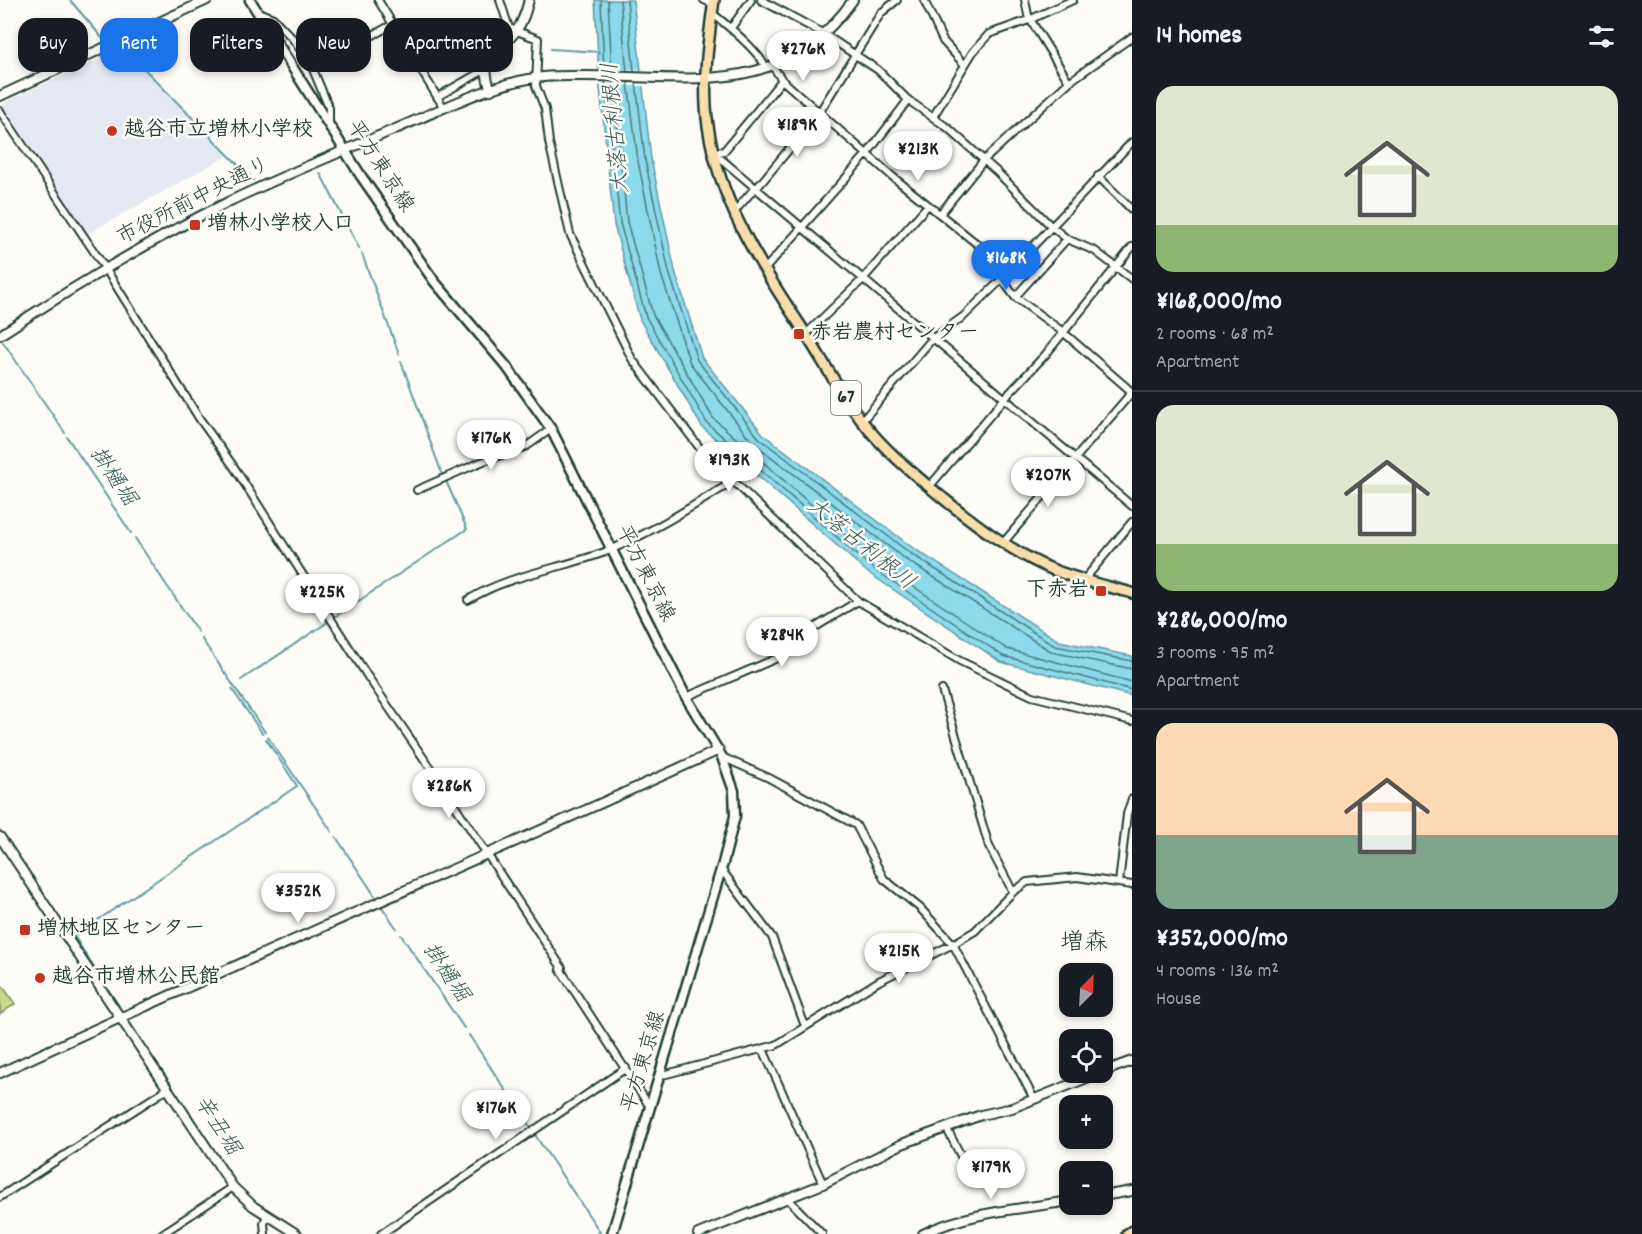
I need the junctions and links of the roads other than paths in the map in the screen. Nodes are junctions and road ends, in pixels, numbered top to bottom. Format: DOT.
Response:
graph roads {
  1 [pos="207,0"];
  2 [pos="250,0"];
  3 [pos="378,0"];
  4 [pos="500,0"];
  5 [pos="529,0"];
  6 [pos="704,0"];
  7 [pos="751,0"];
  8 [pos="761,0"];
  9 [pos="853,0"];
  10 [pos="897,0"];
  11 [pos="924,0"];
  12 [pos="1025,0"];
  13 [pos="1073,0"];
  14 [pos="713,6"];
  15 [pos="257,12"];
  16 [pos="388,18"];
  17 [pos="1030,20"];
  18 [pos="731,28"];
  19 [pos="516,31"];
  20 [pos="513,34"];
  21 [pos="824,34"];
  22 [pos="1132,37"];
  23 [pos="296,43"];
  24 [pos="857,54"];
  25 [pos="965,65"];
  26 [pos="769,67"];
  27 [pos="314,72"];
  28 [pos="421,72"];
  29 [pos="481,72"];
  30 [pos="486,72"];
  31 [pos="536,77"];
  32 [pos="705,79"];
  33 [pos="782,80"];
  34 [pos="1070,82"];
  35 [pos="491,90"];
  36 [pos="0,96"];
  37 [pos="437,97"];
  38 [pos="908,100"];
  39 [pos="444,108"];
  40 [pos="0,111"];
  41 [pos="819,113"];
  42 [pos="933,117"];
  43 [pos="329,122"];
  44 [pos="1132,142"];
  45 [pos="345,149"];
  46 [pos="714,153"];
  47 [pos="867,154"];
  48 [pos="984,160"];
  49 [pos="1098,176"];
  50 [pos="756,188"];
  51 [pos="928,206"];
  52 [pos="1132,210"];
  53 [pos="733,213"];
  54 [pos="940,214"];
  55 [pos="1050,226"];
  56 [pos="801,227"];
  57 [pos="1068,239"];
  58 [pos="1132,247"];
  59 [pos="1117,267"];
  60 [pos="105,268"];
  61 [pos="764,270"];
  62 [pos="863,279"];
  63 [pos="1002,279"];
  64 [pos="1132,279"];
  65 [pos="1015,297"];
  66 [pos="1063,332"];
  67 [pos="806,334"];
  68 [pos="0,335"];
  69 [pos="933,339"];
  70 [pos="1132,392"];
  71 [pos="1004,399"];
  72 [pos="862,421"];
  73 [pos="551,429"];
  74 [pos="1074,458"];
  75 [pos="734,481"];
  76 [pos="929,487"];
  77 [pos="417,490"];
  78 [pos="1132,507"];
  79 [pos="1132,522"];
  80 [pos="1003,543"];
  81 [pos="611,549"];
  82 [pos="1084,580"];
  83 [pos="1132,593"];
  84 [pos="468,600"];
  85 [pos="858,602"];
  86 [pos="942,690"];
  87 [pos="686,697"];
  88 [pos="1132,721"];
  89 [pos="721,753"];
  90 [pos="1132,800"];
  91 [pos="0,837"];
  92 [pos="487,855"];
  93 [pos="721,869"];
  94 [pos="1119,883"];
  95 [pos="1132,885"];
  96 [pos="1013,892"];
  97 [pos="953,944"];
  98 [pos="120,1017"];
  99 [pos="805,1026"];
  100 [pos="763,1049"];
  101 [pos="1132,1061"];
  102 [pos="626,1068"];
  103 [pos="1113,1068"];
  104 [pos="0,1073"];
  105 [pos="660,1076"];
  106 [pos="1074,1083"];
  107 [pos="167,1089"];
  108 [pos="1034,1099"];
  109 [pos="650,1107"];
  110 [pos="947,1129"];
  111 [pos="975,1183"];
  112 [pos="823,1184"];
  113 [pos="234,1187"];
  114 [pos="1132,1191"];
  115 [pos="1113,1194"];
  116 [pos="0,1197"];
  117 [pos="787,1198"];
  118 [pos="1059,1203"];
  119 [pos="267,1215"];
  120 [pos="1132,1231"];
  121 [pos="162,1234"];
  122 [pos="265,1234"];
  123 [pos="297,1234"];
  124 [pos="381,1234"];
  125 [pos="612,1234"];
  126 [pos="698,1234"];
  127 [pos="822,1234"];
  128 [pos="923,1234"];
  129 [pos="1127,1234"];
  1 -- 36 [label="street"];
  2 -- 15 [label="main road, 平方東京線"];
  3 -- 16 [label="street"];
  4 -- 19 [label="street"];
  5 -- 19 [label="street"];
  6 -- 14 [label="street"];
  7 -- 18 [label="street"];
  8 -- 21 [label="street"];
  9 -- 21 [label="street, 市役所前中央通り"];
  10 -- 24 [label="street"];
  11 -- 25 [label="street"];
  12 -- 17 [label="street"];
  13 -- 17 [label="street"];
  14 -- 18 [label="street"];
  14 -- 32 [label="main road, 67"];
  15 -- 23 [label="street"];
  15 -- 43 [label="main road, 平方東京線"];
  17 -- 25 [label="street"];
  17 -- 34 [label="street"];
  18 -- 26 [label="street"];
  19 -- 20 [label="street"];
  19 -- 31 [label="street"];
  21 -- 24 [label="street"];
  21 -- 26 [label="street, 市役所前中央通り"];
  22 -- 34 [label="street"];
  24 -- 38 [label="street"];
  24 -- 41 [label="street"];
  25 -- 42 [label="street"];
  26 -- 32 [label="street, 市役所前中央通り"];
  26 -- 33 [label="street"];
  27 -- 43 [label="street"];
  28 -- 37 [label="street"];
  29 -- 37 [label="street"];
  30 -- 35 [label="street"];
  31 -- 32 [label="street, 市役所前中央通り"];
  31 -- 35 [label="street, 市役所前中央通り"];
  31 -- 75 [label="street"];
  32 -- 46 [label="main road, 67"];
  33 -- 41 [label="street"];
  33 -- 46 [label="street"];
  34 -- 48 [label="street"];
  35 -- 39 [label="street, 市役所前中央通り"];
  37 -- 39 [label="street"];
  38 -- 42 [label="street"];
  38 -- 47 [label="street"];
  39 -- 45 [label="street, 市役所前中央通り"];
  40 -- 60 [label="street"];
  41 -- 47 [label="street"];
  41 -- 50 [label="street"];
  42 -- 48 [label="street"];
  43 -- 45 [label="main road, 平方東京線"];
  44 -- 49 [label="street"];
  45 -- 60 [label="street, 市役所前中央通り"];
  45 -- 73 [label="main road, 平方東京線"];
  46 -- 50 [label="street"];
  46 -- 53 [label="main road, 67"];
  47 -- 51 [label="street"];
  47 -- 56 [label="street"];
  48 -- 54 [label="street"];
  48 -- 55 [label="street"];
  49 -- 52 [label="street"];
  49 -- 55 [label="street"];
  50 -- 53 [label="street"];
  50 -- 56 [label="street"];
  51 -- 54 [label="street"];
  51 -- 62 [label="street"];
  53 -- 61 [label="main road, 67"];
  54 -- 63 [label="street"];
  55 -- 57 [label="street"];
  55 -- 63 [label="street"];
  56 -- 61 [label="street"];
  56 -- 62 [label="street"];
  57 -- 59 [label="street"];
  57 -- 65 [label="street"];
  58 -- 59 [label="street"];
  59 -- 64 [label="street"];
  59 -- 66 [label="street"];
  60 -- 68 [label="street, 市役所前中央通り"];
  60 -- 92 [label="street"];
  61 -- 67 [label="main road, 67"];
  62 -- 67 [label="street"];
  62 -- 69 [label="street"];
  63 -- 65 [label="street"];
  63 -- 69 [label="street"];
  65 -- 66 [label="street"];
  66 -- 70 [label="street"];
  66 -- 71 [label="street"];
  67 -- 72 [label="main road, 67"];
  69 -- 71 [label="street"];
  69 -- 72 [label="street"];
  70 -- 74 [label="street"];
  71 -- 74 [label="street"];
  71 -- 76 [label="street"];
  72 -- 76 [label="main road, 67"];
  73 -- 77 [label="street"];
  73 -- 81 [label="main road, 平方東京線"];
  74 -- 78 [label="street"];
  74 -- 80 [label="street"];
  75 -- 81 [label="street"];
  75 -- 85 [label="street"];
  76 -- 80 [label="main road, 67"];
  79 -- 82 [label="street"];
  80 -- 82 [label="main road, 67"];
  81 -- 84 [label="street"];
  81 -- 87 [label="main road, 平方東京線"];
  82 -- 83 [label="main road, 67"];
  85 -- 87 [label="street"];
  85 -- 88 [label="street"];
  86 -- 96 [label="street"];
  87 -- 89 [label="main road, 平方東京線"];
  89 -- 92 [label="street"];
  89 -- 93 [label="main road, 平方東京線"];
  89 -- 97 [label="street"];
  90 -- 94 [label="street"];
  91 -- 98 [label="street"];
  92 -- 98 [label="street"];
  92 -- 102 [label="street"];
  93 -- 99 [label="street"];
  93 -- 105 [label="main road, 平方東京線"];
  94 -- 95 [label="street"];
  94 -- 96 [label="street"];
  96 -- 97 [label="street"];
  97 -- 99 [label="street"];
  97 -- 108 [label="street"];
  98 -- 104 [label="street"];
  98 -- 107 [label="street"];
  99 -- 100 [label="street"];
  100 -- 105 [label="street"];
  100 -- 112 [label="street"];
  101 -- 103 [label="street"];
  102 -- 109 [label="street"];
  102 -- 124 [label="street"];
  105 -- 109 [label="main road, 平方東京線"];
  106 -- 108 [label="street"];
  107 -- 113 [label="street"];
  107 -- 116 [label="street"];
  108 -- 110 [label="street"];
  109 -- 125 [label="main road, 平方東京線"];
  110 -- 111 [label="street"];
  110 -- 112 [label="street"];
  112 -- 117 [label="street"];
  113 -- 119 [label="street"];
  113 -- 121 [label="street"];
  114 -- 115 [label="street"];
  117 -- 126 [label="street"];
  117 -- 127 [label="street"];
  118 -- 128 [label="street"];
  119 -- 122 [label="street"];
  119 -- 123 [label="street"];
  120 -- 129 [label="main road"];
}
